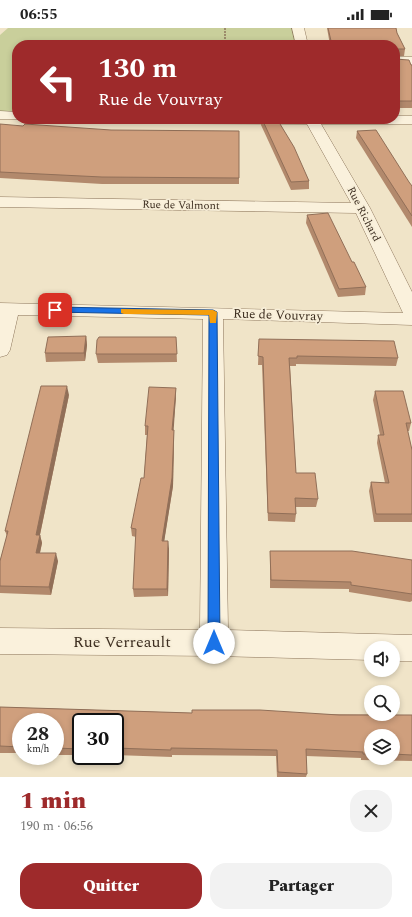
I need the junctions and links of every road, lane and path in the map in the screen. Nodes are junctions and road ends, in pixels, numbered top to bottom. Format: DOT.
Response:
graph roads {
  1 [pos="225,28"];
  2 [pos="298,28"];
  3 [pos="225,40"];
  4 [pos="301,40"];
  5 [pos="400,61"];
  6 [pos="412,61"];
  7 [pos="0,115"];
  8 [pos="12,116"];
  9 [pos="400,120"];
  10 [pos="412,120"];
  11 [pos="314,124"];
  12 [pos="0,202"];
  13 [pos="362,208"];
  14 [pos="5,309"];
  15 [pos="213,312"];
  16 [pos="412,312"];
  17 [pos="412,319"];
  18 [pos="0,350"];
  19 [pos="0,642"];
  20 [pos="214,643"];
  21 [pos="412,648"];
  1 -- 3 [label="path"];
  2 -- 4 [label="street"];
  5 -- 6 [label="street"];
  7 -- 8 [label="street"];
  9 -- 10 [label="street"];
  11 -- 13 [label="street, Rue Richard"];
  12 -- 13 [label="street, Rue de Valmont"];
  13 -- 16 [label="street, Rue Richard"];
  14 -- 15 [label="street, Rue de Vouvray"];
  14 -- 18 [label="street"];
  15 -- 17 [label="street, Rue de Vouvray"];
  15 -- 20 [label="street"];
  19 -- 20 [label="street, Rue Verreault"];
  20 -- 21 [label="street, Rue Verreault"];
}
